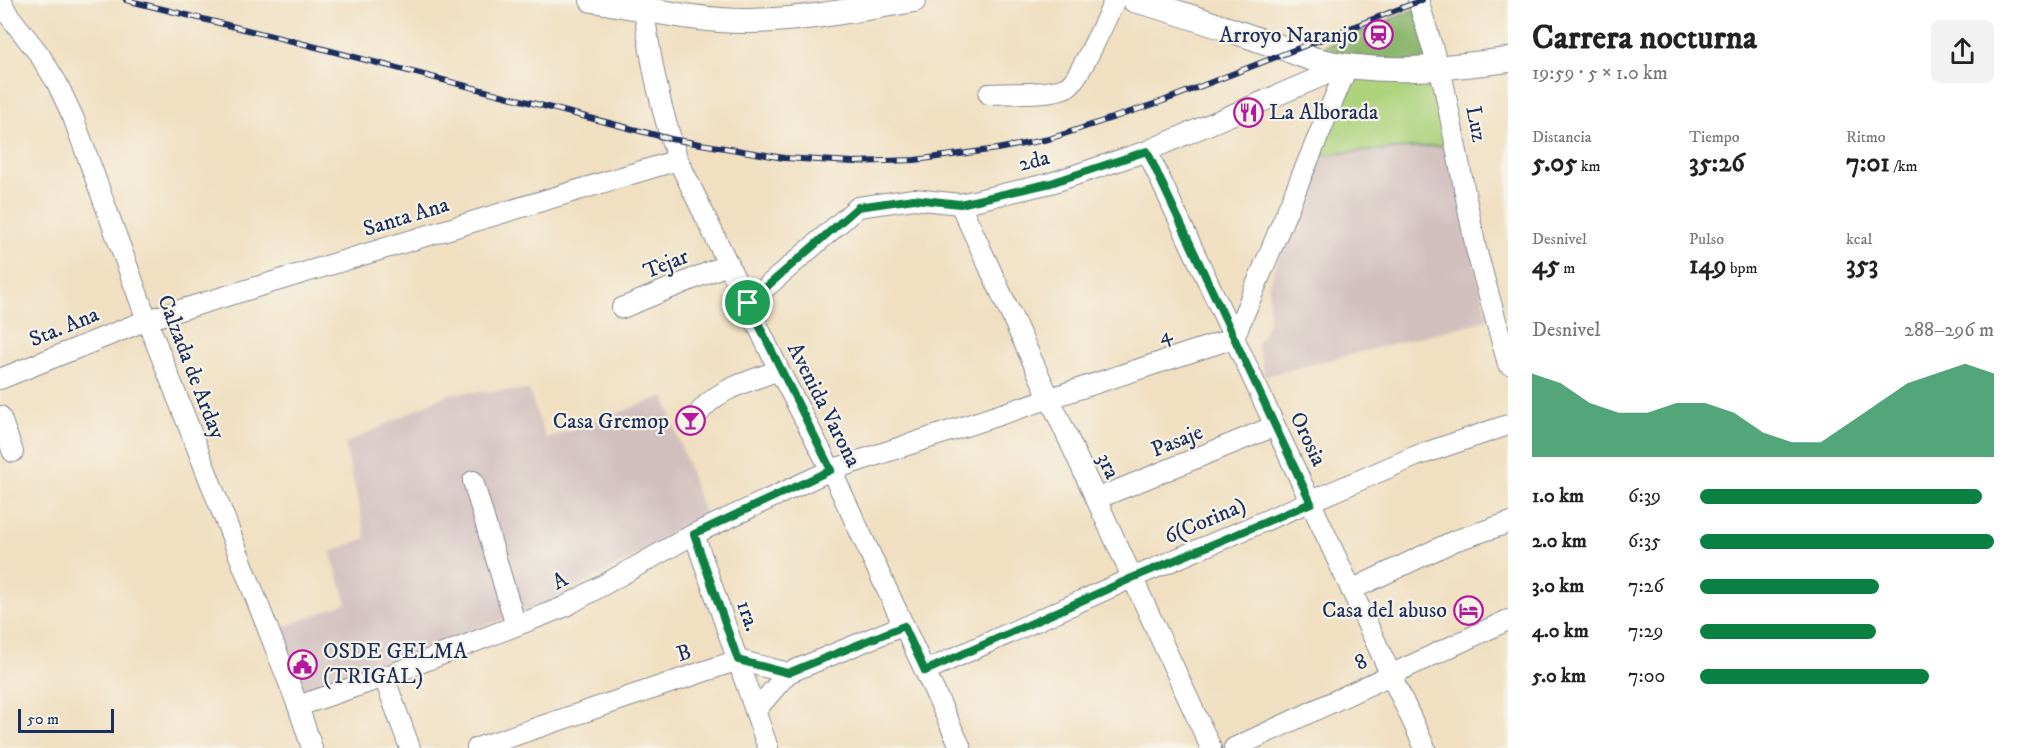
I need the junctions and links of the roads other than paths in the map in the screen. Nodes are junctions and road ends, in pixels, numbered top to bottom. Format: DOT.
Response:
graph roads {
  1 [pos="592,0"];
  2 [pos="914,0"];
  3 [pos="1115,0"];
  4 [pos="1134,0"];
  5 [pos="1418,0"];
  6 [pos="644,9"];
  7 [pos="2,10"];
  8 [pos="1508,60"];
  9 [pos="1348,65"];
  10 [pos="1439,69"];
  11 [pos="988,94"];
  12 [pos="1147,151"];
  13 [pos="678,160"];
  14 [pos="960,204"];
  15 [pos="729,264"];
  16 [pos="748,303"];
  17 [pos="622,308"];
  18 [pos="147,320"];
  19 [pos="1234,338"];
  20 [pos="1508,364"];
  21 [pos="779,370"];
  22 [pos="0,379"];
  23 [pos="1051,398"];
  24 [pos="0,416"];
  25 [pos="697,417"];
  26 [pos="1508,425"];
  27 [pos="1275,426"];
  28 [pos="13,452"];
  29 [pos="831,470"];
  30 [pos="473,481"];
  31 [pos="1096,500"];
  32 [pos="1311,503"];
  33 [pos="1508,523"];
  34 [pos="694,534"];
  35 [pos="1132,578"];
  36 [pos="1351,590"];
  37 [pos="1508,620"];
  38 [pos="516,626"];
  39 [pos="904,626"];
  40 [pos="738,660"];
  41 [pos="925,671"];
  42 [pos="788,673"];
  43 [pos="1390,675"];
  44 [pos="384,677"];
  45 [pos="298,706"];
  46 [pos="755,711"];
  47 [pos="312,748"];
  48 [pos="410,748"];
  49 [pos="477,748"];
  50 [pos="768,748"];
  51 [pos="962,748"];
  52 [pos="1211,748"];
  53 [pos="1234,748"];
  54 [pos="1425,748"];
  1 -- 6 [label="main road"];
  2 -- 6 [label="main road"];
  3 -- 11 [label="street"];
  4 -- 9 [label="main road"];
  5 -- 10 [label="street, Luz"];
  6 -- 13 [label="street, Avenida Varona"];
  7 -- 18 [label="street, Calzada de Arday"];
  8 -- 10 [label="main road"];
  9 -- 10 [label="main road"];
  9 -- 12 [label="street, 2da"];
  9 -- 19 [label="street"];
  10 -- 20 [label="street, Luz"];
  12 -- 14 [label="street, 2da"];
  12 -- 19 [label="street, Orosia"];
  13 -- 15 [label="street, Avenida Varona"];
  13 -- 18 [label="street, Santa Ana"];
  14 -- 16 [label="street, 2da"];
  14 -- 23 [label="street, 3ra"];
  15 -- 16 [label="street, Avenida Varona"];
  15 -- 17 [label="street, Tejar"];
  16 -- 21 [label="street, Avenida Varona"];
  18 -- 22 [label="street, Sta. Ana"];
  18 -- 45 [label="street, Calzada de Arday"];
  19 -- 23 [label="street, 4"];
  19 -- 27 [label="street, Orosia"];
  21 -- 25 [label="street"];
  21 -- 29 [label="street, Avenida Varona"];
  23 -- 29 [label="street, 4"];
  23 -- 31 [label="street, 3ra"];
  24 -- 28 [label="street"];
  26 -- 32 [label="street, 6(Corina)"];
  27 -- 31 [label="street, Pasaje"];
  27 -- 32 [label="street, Orosia"];
  29 -- 34 [label="street, A"];
  29 -- 39 [label="street, Avenida Varona"];
  30 -- 38 [label="street"];
  31 -- 35 [label="street, 3ra"];
  32 -- 35 [label="street, 6(Corina)"];
  32 -- 36 [label="street, Orosia"];
  33 -- 36 [label="street"];
  34 -- 38 [label="street, A"];
  34 -- 40 [label="street, 1ra."];
  35 -- 41 [label="street, 6(Corina)"];
  35 -- 52 [label="street, 3ra"];
  36 -- 43 [label="street, Orosia"];
  37 -- 43 [label="street, 8"];
  38 -- 44 [label="street, A"];
  39 -- 41 [label="street, Avenida Varona"];
  39 -- 42 [label="street"];
  40 -- 42 [label="street"];
  40 -- 46 [label="street, 1ra."];
  40 -- 49 [label="street, B"];
  41 -- 51 [label="street, Avenida Varona"];
  42 -- 46 [label="street"];
  43 -- 53 [label="street, 8"];
  43 -- 54 [label="street, Orosia"];
  44 -- 45 [label="street, A"];
  44 -- 48 [label="street"];
  45 -- 47 [label="street, Calzada de Arday"];
  46 -- 50 [label="street, 1ra."];
}
